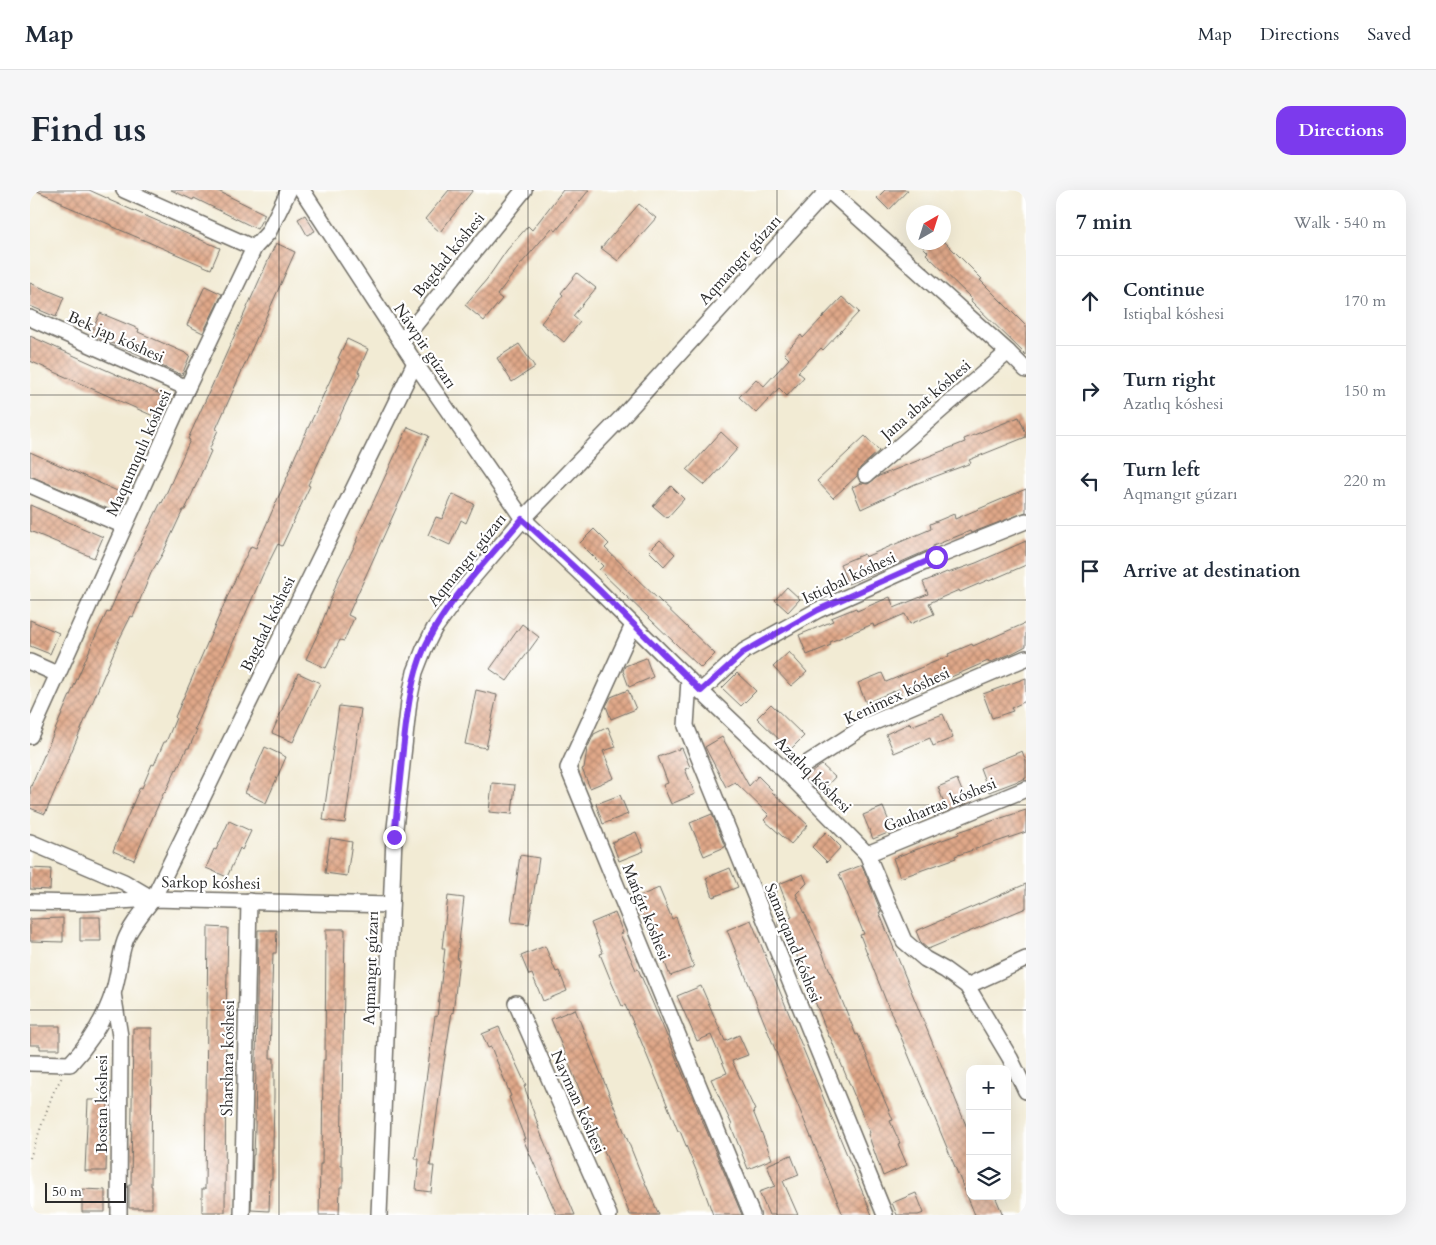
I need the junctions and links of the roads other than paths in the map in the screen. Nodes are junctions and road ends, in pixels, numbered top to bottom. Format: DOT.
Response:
graph roads {
  1 [pos="124,190"];
  2 [pos="289,190"];
  3 [pos="302,190"];
  4 [pos="524,190"];
  5 [pos="828,190"];
  6 [pos="254,248"];
  7 [pos="30,318"];
  8 [pos="401,342"];
  9 [pos="1008,352"];
  10 [pos="415,363"];
  11 [pos="1026,370"];
  12 [pos="187,388"];
  13 [pos="866,475"];
  14 [pos="30,485"];
  15 [pos="522,519"];
  16 [pos="1026,521"];
  17 [pos="124,526"];
  18 [pos="633,625"];
  19 [pos="1026,658"];
  20 [pos="30,662"];
  21 [pos="57,674"];
  22 [pos="689,680"];
  23 [pos="701,691"];
  24 [pos="30,736"];
  25 [pos="789,776"];
  26 [pos="1026,789"];
  27 [pos="30,842"];
  28 [pos="867,854"];
  29 [pos="153,899"];
  30 [pos="249,901"];
  31 [pos="30,902"];
  32 [pos="391,905"];
  33 [pos="1026,959"];
  34 [pos="967,986"];
  35 [pos="113,993"];
  36 [pos="516,1003"];
  37 [pos="30,1063"];
  38 [pos="1026,1091"];
  39 [pos="119,1215"];
  40 [pos="242,1215"];
  41 [pos="378,1215"];
  42 [pos="609,1215"];
  43 [pos="752,1215"];
  44 [pos="885,1215"];
  1 -- 6 [label="street"];
  2 -- 6 [label="street, Maqtumqulı kóshesi"];
  3 -- 8 [label="street, Náwpir gúzarı"];
  4 -- 8 [label="street, Bagdad kóshesi"];
  5 -- 9 [label="street"];
  5 -- 15 [label="street, Aqmangıt gúzarı"];
  6 -- 12 [label="street, Maqtumqulı kóshesi"];
  7 -- 12 [label="street, Bek jap kóshesi"];
  8 -- 10 [label="street, Náwpir gúzarı"];
  9 -- 11 [label="street"];
  9 -- 13 [label="street, Jana abat kóshesi"];
  10 -- 15 [label="street, Náwpir gúzarı"];
  10 -- 29 [label="street, Bagdad kóshesi"];
  12 -- 17 [label="street, Maqtumqulı kóshesi"];
  14 -- 17 [label="street"];
  15 -- 18 [label="street, Azatlıq kóshesi"];
  15 -- 32 [label="street, Aqmangıt gúzarı"];
  16 -- 23 [label="street, Istiqbal kóshesi"];
  17 -- 21 [label="street, Maqtumqulı kóshesi"];
  18 -- 22 [label="street, Azatlıq kóshesi"];
  18 -- 43 [label="street, Mańǵıt kóshesi"];
  19 -- 25 [label="street, Kenimex kóshesi"];
  20 -- 21 [label="street"];
  21 -- 24 [label="street, Maqtumqulı kóshesi"];
  22 -- 23 [label="street, Azatlıq kóshesi"];
  22 -- 44 [label="street, Samarqand kóshesi"];
  23 -- 25 [label="street, Azatlıq kóshesi"];
  25 -- 28 [label="street, Azatlıq kóshesi"];
  26 -- 28 [label="street, Gauhartas kóshesi"];
  27 -- 29 [label="street"];
  28 -- 34 [label="street, Azatlıq kóshesi"];
  29 -- 30 [label="street, Sarkop kóshesi"];
  29 -- 31 [label="street, Sarkop kóshesi"];
  29 -- 35 [label="street, Bagdad kóshesi"];
  30 -- 32 [label="street, Sarkop kóshesi"];
  30 -- 40 [label="street, Sharshara kóshesi"];
  32 -- 41 [label="street, Aqmangıt gúzarı"];
  33 -- 34 [label="street"];
  34 -- 38 [label="street, Azatlıq kóshesi"];
  35 -- 37 [label="street"];
  35 -- 39 [label="street, Bostan kóshesi"];
  36 -- 42 [label="street, Nayman kóshesi"];
}
